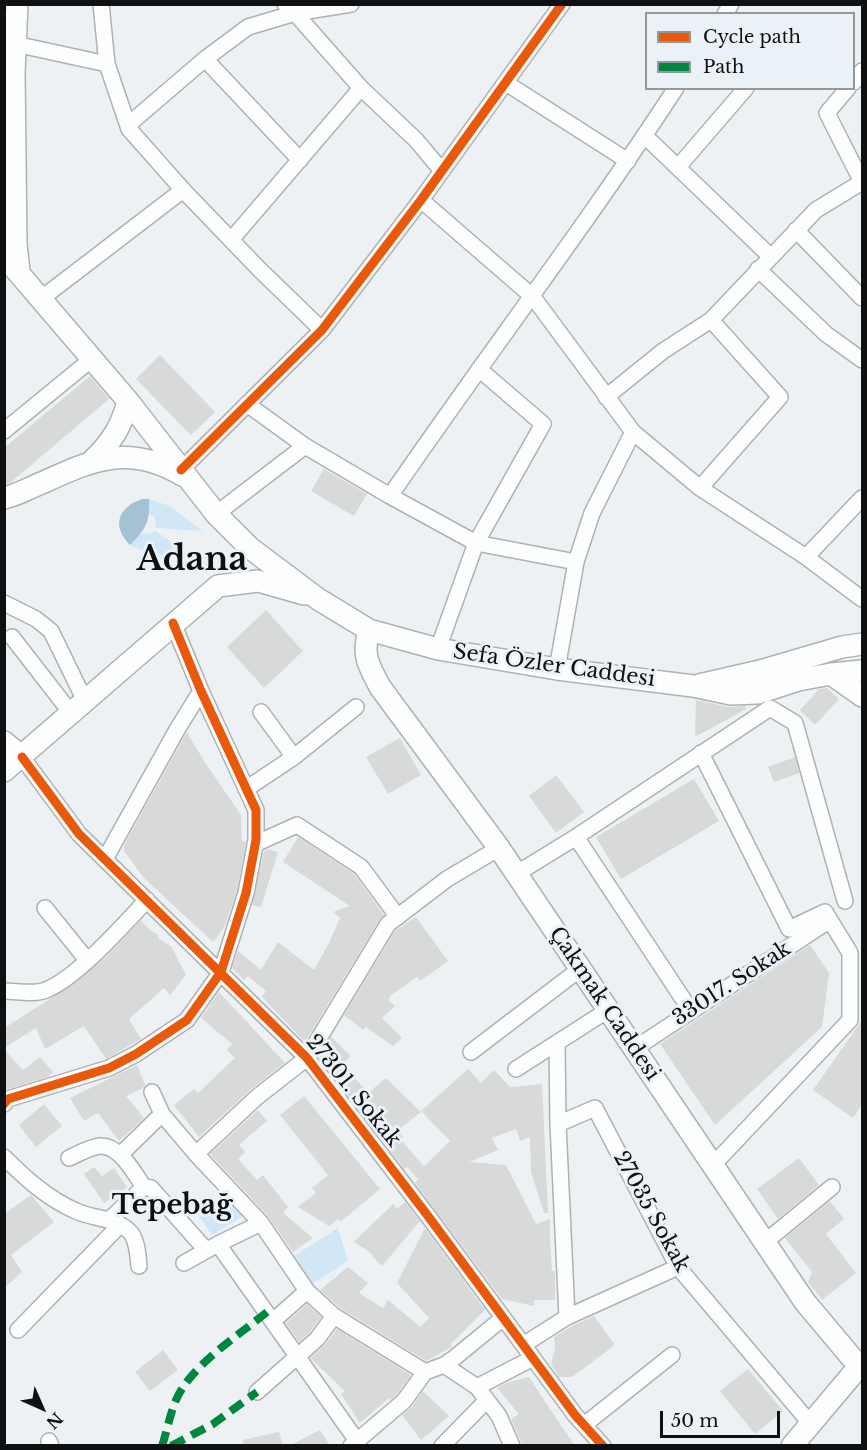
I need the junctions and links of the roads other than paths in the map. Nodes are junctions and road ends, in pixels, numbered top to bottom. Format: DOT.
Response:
graph roads {
  1 [pos="17,4"];
  2 [pos="101,4"];
  3 [pos="351,4"];
  4 [pos="562,4"];
  5 [pos="292,7"];
  6 [pos="15,44"];
  7 [pos="205,59"];
  8 [pos="107,64"];
  9 [pos="506,82"];
  10 [pos="362,88"];
  11 [pos="675,90"];
  12 [pos="744,90"];
  13 [pos="846,90"];
  14 [pos="128,125"];
  15 [pos="645,136"];
  16 [pos="300,160"];
  17 [pos="628,161"];
  18 [pos="678,167"];
  19 [pos="442,171"];
  20 [pos="862,182"];
  21 [pos="183,190"];
  22 [pos="421,200"];
  23 [pos="796,230"];
  24 [pos="231,240"];
  25 [pos="770,256"];
  26 [pos="12,263"];
  27 [pos="758,269"];
  28 [pos="532,297"];
  29 [pos="42,298"];
  30 [pos="862,298"];
  31 [pos="711,320"];
  32 [pos="322,330"];
  33 [pos="93,358"];
  34 [pos="862,360"];
  35 [pos="479,369"];
  36 [pos="606,397"];
  37 [pos="128,400"];
  38 [pos="247,404"];
  39 [pos="4,431"];
  40 [pos="633,432"];
  41 [pos="305,446"];
  42 [pos="92,461"];
  43 [pos="184,474"];
  44 [pos="700,488"];
  45 [pos="390,496"];
  46 [pos="862,498"];
  47 [pos="5,499"];
  48 [pos="216,514"];
  49 [pos="476,543"];
  50 [pos="806,557"];
  51 [pos="576,562"];
  52 [pos="859,590"];
  53 [pos="318,598"];
  54 [pos="4,603"];
  55 [pos="173,623"];
  56 [pos="369,630"];
  57 [pos="12,638"];
  58 [pos="862,644"];
  59 [pos="438,649"];
  60 [pos="557,669"];
  61 [pos="862,671"];
  62 [pos="831,674"];
  63 [pos="693,686"];
  64 [pos="201,691"];
  65 [pos="862,696"];
  66 [pos="78,707"];
  67 [pos="356,707"];
  68 [pos="261,712"];
  69 [pos="4,742"];
  70 [pos="700,753"];
  71 [pos="22,757"];
  72 [pos="294,757"];
  73 [pos="4,771"];
  74 [pos="246,789"];
  75 [pos="576,837"];
  76 [pos="255,844"];
  77 [pos="499,848"];
  78 [pos="105,859"];
  79 [pos="516,874"];
  80 [pos="147,900"];
  81 [pos="845,901"];
  82 [pos="45,908"];
  83 [pos="398,917"];
  84 [pos="830,921"];
  85 [pos="87,960"];
  86 [pos="580,969"];
  87 [pos="221,972"];
  88 [pos="4,991"];
  89 [pos="608,1011"];
  90 [pos="691,1011"];
  91 [pos="557,1045"];
  92 [pos="634,1048"];
  93 [pos="471,1052"];
  94 [pos="307,1059"];
  95 [pos="516,1069"];
  96 [pos="152,1092"];
  97 [pos="4,1104"];
  98 [pos="162,1114"];
  99 [pos="558,1124"];
  100 [pos="196,1154"];
  101 [pos="120,1155"];
  102 [pos="4,1158"];
  103 [pos="69,1158"];
  104 [pos="713,1165"];
  105 [pos="144,1187"];
  106 [pos="832,1187"];
  107 [pos="114,1223"];
  108 [pos="261,1223"];
  109 [pos="765,1242"];
  110 [pos="212,1247"];
  111 [pos="184,1263"];
  112 [pos="140,1266"];
  113 [pos="678,1267"];
  114 [pos="307,1291"];
  115 [pos="334,1316"];
  116 [pos="567,1317"];
  117 [pos="503,1318"];
  118 [pos="273,1321"];
  119 [pos="18,1330"];
  120 [pos="523,1345"];
  121 [pos="672,1355"];
  122 [pos="296,1357"];
  123 [pos="533,1358"];
  124 [pos="444,1365"];
  125 [pos="861,1367"];
  126 [pos="426,1372"];
  127 [pos="477,1387"];
  128 [pos="257,1392"];
  129 [pos="487,1400"];
  130 [pos="810,1423"];
  131 [pos="585,1425"];
  132 [pos="354,1443"];
  133 [pos="442,1446"];
  134 [pos="512,1446"];
  135 [pos="603,1446"];
  136 [pos="792,1446"];
  1 -- 6 [label="main road"];
  2 -- 8 [label="street"];
  3 -- 5 [label="street"];
  4 -- 9 [label="street"];
  5 -- 7 [label="street"];
  5 -- 10 [label="street"];
  6 -- 8 [label="street"];
  6 -- 26 [label="main road"];
  7 -- 14 [label="street"];
  7 -- 16 [label="street"];
  8 -- 14 [label="street"];
  9 -- 17 [label="street"];
  9 -- 19 [label="street"];
  10 -- 16 [label="street"];
  10 -- 19 [label="street"];
  11 -- 15 [label="street"];
  12 -- 18 [label="street"];
  13 -- 20 [label="street"];
  14 -- 21 [label="street"];
  15 -- 17 [label="street"];
  15 -- 18 [label="street"];
  16 -- 24 [label="street"];
  17 -- 28 [label="street"];
  18 -- 25 [label="street"];
  19 -- 22 [label="street"];
  20 -- 23 [label="street"];
  21 -- 24 [label="street"];
  21 -- 29 [label="street"];
  22 -- 28 [label="street"];
  22 -- 32 [label="street"];
  23 -- 25 [label="street"];
  23 -- 30 [label="street"];
  24 -- 32 [label="street"];
  25 -- 27 [label="street"];
  26 -- 29 [label="main road"];
  27 -- 31 [label="street"];
  27 -- 34 [label="street"];
  28 -- 35 [label="street"];
  28 -- 36 [label="street"];
  29 -- 33 [label="main road"];
  31 -- 36 [label="street"];
  31 -- 44 [label="street"];
  32 -- 38 [label="street"];
  33 -- 37 [label="main road"];
  33 -- 39 [label="street"];
  35 -- 45 [label="street"];
  35 -- 49 [label="street"];
  36 -- 40 [label="street"];
  37 -- 42 [label="main road"];
  37 -- 43 [label="main road"];
  38 -- 41 [label="street"];
  38 -- 43 [label="street"];
  40 -- 44 [label="street"];
  40 -- 51 [label="street"];
  41 -- 45 [label="street"];
  41 -- 48 [label="street"];
  42 -- 43 [label="main road"];
  42 -- 47 [label="main road"];
  43 -- 48 [label="main road"];
  44 -- 50 [label="street"];
  45 -- 49 [label="street"];
  46 -- 50 [label="street"];
  48 -- 53 [label="main road"];
  49 -- 51 [label="street"];
  49 -- 59 [label="street"];
  50 -- 52 [label="street"];
  51 -- 60 [label="street"];
  53 -- 55 [label="main road"];
  53 -- 56 [label="main road, Sefa Özler Caddesi"];
  54 -- 66 [label="street"];
  55 -- 64 [label="street"];
  55 -- 66 [label="main road"];
  56 -- 59 [label="main road, Sefa Özler Caddesi"];
  56 -- 77 [label="main road, Çakmak Caddesi"];
  57 -- 66 [label="street"];
  58 -- 63 [label="main road, Sefa Özler Caddesi"];
  59 -- 60 [label="main road, Sefa Özler Caddesi"];
  60 -- 63 [label="main road, Sefa Özler Caddesi"];
  61 -- 62 [label="main road, Sefa Özler Caddesi"];
  62 -- 63 [label="main road, Sefa Özler Caddesi"];
  62 -- 65 [label="main road"];
  64 -- 74 [label="street"];
  64 -- 78 [label="street"];
  66 -- 71 [label="main road"];
  67 -- 72 [label="street"];
  68 -- 72 [label="street"];
  69 -- 71 [label="main road"];
  70 -- 75 [label="street"];
  70 -- 81 [label="street"];
  70 -- 84 [label="street"];
  71 -- 73 [label="main road"];
  71 -- 78 [label="street, 27301. Sokak"];
  72 -- 74 [label="street"];
  74 -- 76 [label="street"];
  75 -- 79 [label="street"];
  75 -- 90 [label="street"];
  76 -- 83 [label="street"];
  76 -- 87 [label="street"];
  77 -- 79 [label="main road, Çakmak Caddesi"];
  77 -- 83 [label="street"];
  78 -- 80 [label="street, 27301. Sokak"];
  79 -- 86 [label="main road, Çakmak Caddesi"];
  80 -- 85 [label="street"];
  80 -- 87 [label="street, 27301. Sokak"];
  82 -- 85 [label="street"];
  83 -- 94 [label="street"];
  84 -- 90 [label="street, 33017. Sokak"];
  84 -- 104 [label="street"];
  85 -- 88 [label="street"];
  86 -- 89 [label="main road, Çakmak Caddesi"];
  86 -- 93 [label="street"];
  87 -- 94 [label="street, 27301. Sokak"];
  87 -- 97 [label="street"];
  89 -- 91 [label="street"];
  89 -- 92 [label="main road, Çakmak Caddesi"];
  90 -- 92 [label="street, 33017. Sokak"];
  91 -- 95 [label="street"];
  91 -- 99 [label="street"];
  92 -- 104 [label="main road, Çakmak Caddesi"];
  94 -- 100 [label="street"];
  94 -- 117 [label="street, 27301. Sokak"];
  96 -- 98 [label="street"];
  98 -- 100 [label="street"];
  98 -- 101 [label="street"];
  99 -- 113 [label="street, 27035 Sokak"];
  99 -- 116 [label="street"];
  100 -- 108 [label="street"];
  101 -- 103 [label="street"];
  101 -- 105 [label="street"];
  102 -- 107 [label="street"];
  104 -- 109 [label="main road, Çakmak Caddesi"];
  105 -- 107 [label="street"];
  105 -- 110 [label="street"];
  106 -- 109 [label="street"];
  107 -- 112 [label="street"];
  107 -- 119 [label="street"];
  108 -- 110 [label="street"];
  108 -- 114 [label="street"];
  109 -- 125 [label="main road, Çakmak Caddesi"];
  110 -- 111 [label="street"];
  110 -- 118 [label="street"];
  113 -- 116 [label="street"];
  113 -- 130 [label="street, 27035 Sokak"];
  114 -- 115 [label="street"];
  114 -- 118 [label="street"];
  115 -- 122 [label="street"];
  115 -- 126 [label="street"];
  116 -- 120 [label="street"];
  117 -- 120 [label="street, 27301. Sokak"];
  117 -- 124 [label="street"];
  118 -- 122 [label="street"];
  120 -- 123 [label="street, 27301. Sokak"];
  121 -- 131 [label="street"];
  122 -- 128 [label="street"];
  122 -- 132 [label="street"];
  123 -- 127 [label="street"];
  123 -- 131 [label="street, 27301. Sokak"];
  124 -- 126 [label="street"];
  124 -- 127 [label="street"];
  125 -- 130 [label="main road"];
  126 -- 132 [label="street"];
  127 -- 129 [label="street"];
  129 -- 133 [label="street"];
  129 -- 134 [label="street"];
  130 -- 136 [label="main road"];
  131 -- 135 [label="street, 27301. Sokak"];
}
